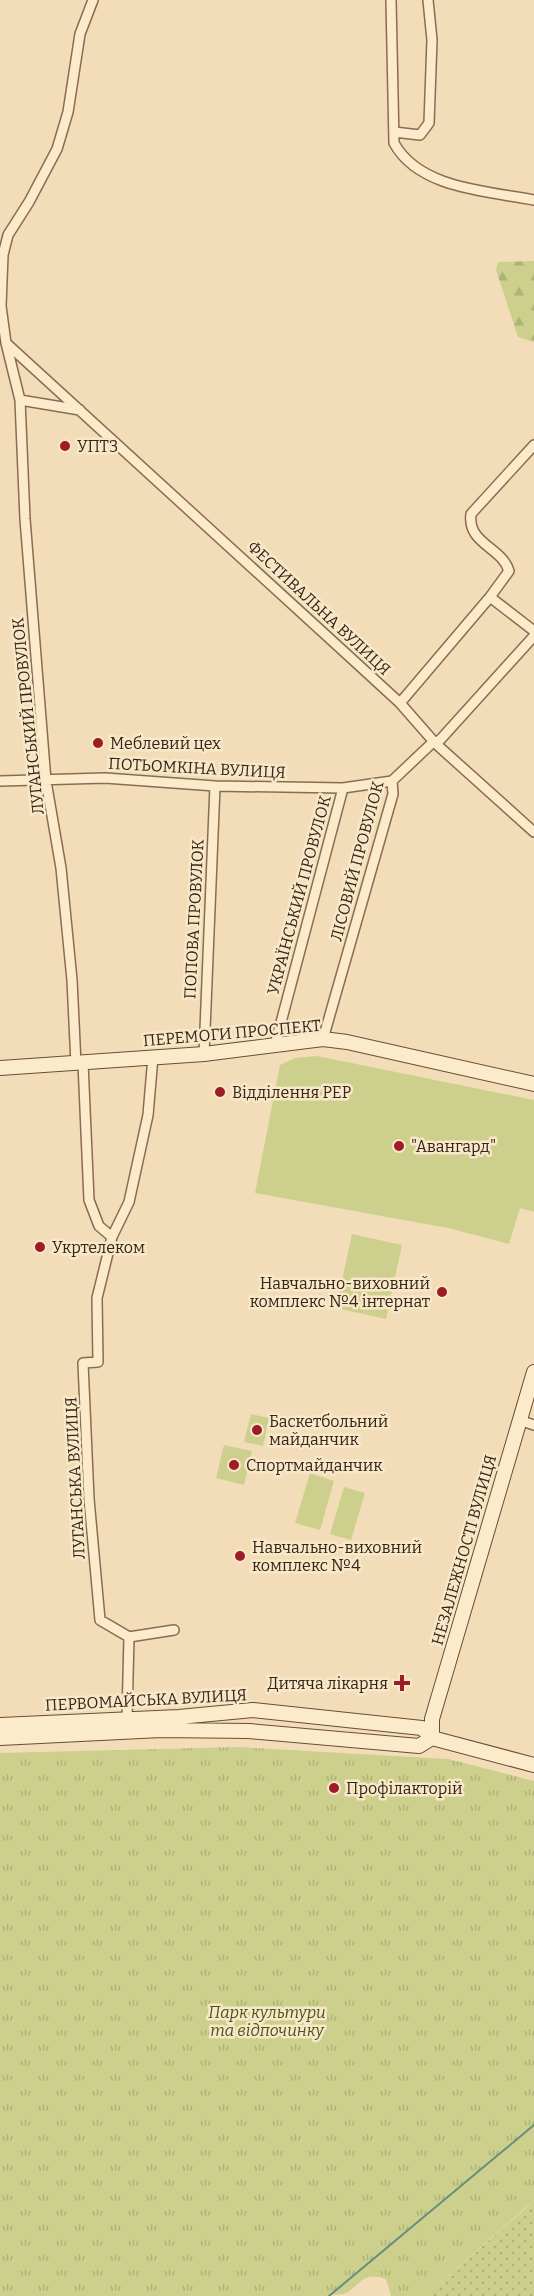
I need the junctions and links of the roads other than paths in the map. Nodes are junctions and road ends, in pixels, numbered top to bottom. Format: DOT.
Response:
graph roads {
  1 [pos="93,0"];
  2 [pos="392,0"];
  3 [pos="428,0"];
  4 [pos="394,132"];
  5 [pos="534,200"];
  6 [pos="6,343"];
  7 [pos="0,363"];
  8 [pos="12,368"];
  9 [pos="20,400"];
  10 [pos="80,410"];
  11 [pos="534,446"];
  12 [pos="490,597"];
  13 [pos="534,631"];
  14 [pos="534,636"];
  15 [pos="400,703"];
  16 [pos="435,743"];
  17 [pos="0,781"];
  18 [pos="46,781"];
  19 [pos="392,781"];
  20 [pos="215,786"];
  21 [pos="343,788"];
  22 [pos="534,832"];
  23 [pos="323,1040"];
  24 [pos="275,1045"];
  25 [pos="204,1054"];
  26 [pos="153,1057"];
  27 [pos="79,1063"];
  28 [pos="0,1068"];
  29 [pos="534,1084"];
  30 [pos="112,1237"];
  31 [pos="534,1372"];
  32 [pos="519,1420"];
  33 [pos="534,1425"];
  34 [pos="174,1630"];
  35 [pos="129,1638"];
  36 [pos="127,1718"];
  37 [pos="0,1725"];
  38 [pos="0,1738"];
  39 [pos="432,1738"];
  40 [pos="534,1765"];
  1 -- 6 [label="street"];
  2 -- 4 [label="street"];
  3 -- 4 [label="street"];
  4 -- 5 [label="street"];
  6 -- 8 [label="street"];
  6 -- 10 [label="street, ФЕСТИВАЛЬНА ВУЛИЦЯ"];
  7 -- 8 [label="street"];
  8 -- 9 [label="street"];
  9 -- 10 [label="street"];
  9 -- 18 [label="street, ЛУГАНСЬКИЙ ПРОВУЛОК"];
  10 -- 15 [label="street, ФЕСТИВАЛЬНА ВУЛИЦЯ"];
  11 -- 12 [label="street"];
  12 -- 13 [label="street"];
  12 -- 15 [label="street"];
  14 -- 16 [label="street, ЛІСОВИЙ ПРОВУЛОК"];
  15 -- 16 [label="street, ФЕСТИВАЛЬНА ВУЛИЦЯ"];
  16 -- 19 [label="street, ЛІСОВИЙ ПРОВУЛОК"];
  16 -- 22 [label="street, ФЕСТИВАЛЬНА ВУЛИЦЯ"];
  17 -- 18 [label="street, ПОТЬОМКІНА ВУЛИЦЯ"];
  18 -- 20 [label="street, ПОТЬОМКІНА ВУЛИЦЯ"];
  18 -- 27 [label="street, ЛУГАНСЬКИЙ ПРОВУЛОК"];
  19 -- 21 [label="street, ПОТЬОМКІНА ВУЛИЦЯ"];
  19 -- 23 [label="street, ЛІСОВИЙ ПРОВУЛОК"];
  20 -- 21 [label="street, ПОТЬОМКІНА ВУЛИЦЯ"];
  20 -- 25 [label="street, ПОПОВА ПРОВУЛОК"];
  21 -- 24 [label="street, УКРАЇНСЬКИЙ ПРОВУЛОК"];
  23 -- 24 [label="main road, ПЕРЕМОГИ ПРОСПЕКТ"];
  23 -- 29 [label="main road, ПЕРЕМОГИ ПРОСПЕКТ"];
  24 -- 25 [label="main road, ПЕРЕМОГИ ПРОСПЕКТ"];
  25 -- 26 [label="main road, ПЕРЕМОГИ ПРОСПЕКТ"];
  26 -- 27 [label="main road, ПЕРЕМОГИ ПРОСПЕКТ"];
  26 -- 30 [label="street, ЛУГАНСЬКА ВУЛИЦЯ"];
  27 -- 28 [label="main road, ПЕРЕМОГИ ПРОСПЕКТ"];
  27 -- 30 [label="street"];
  30 -- 35 [label="street, ЛУГАНСЬКА ВУЛИЦЯ"];
  31 -- 32 [label="main road, НЕЗАЛЕЖНОСТІ ВУЛИЦЯ"];
  32 -- 33 [label="street"];
  32 -- 39 [label="main road, НЕЗАЛЕЖНОСТІ ВУЛИЦЯ"];
  34 -- 35 [label="street"];
  35 -- 36 [label="street"];
  36 -- 37 [label="main road, ПЕРВОМАЙСЬКА ВУЛИЦЯ"];
  36 -- 39 [label="main road, ПЕРВОМАЙСЬКА ВУЛИЦЯ"];
  38 -- 39 [label="main road, ПЕРВОМАЙСЬКА ВУЛИЦЯ"];
  39 -- 40 [label="main road, ПЕРВОМАЙСЬКА ВУЛИЦЯ"];
}
